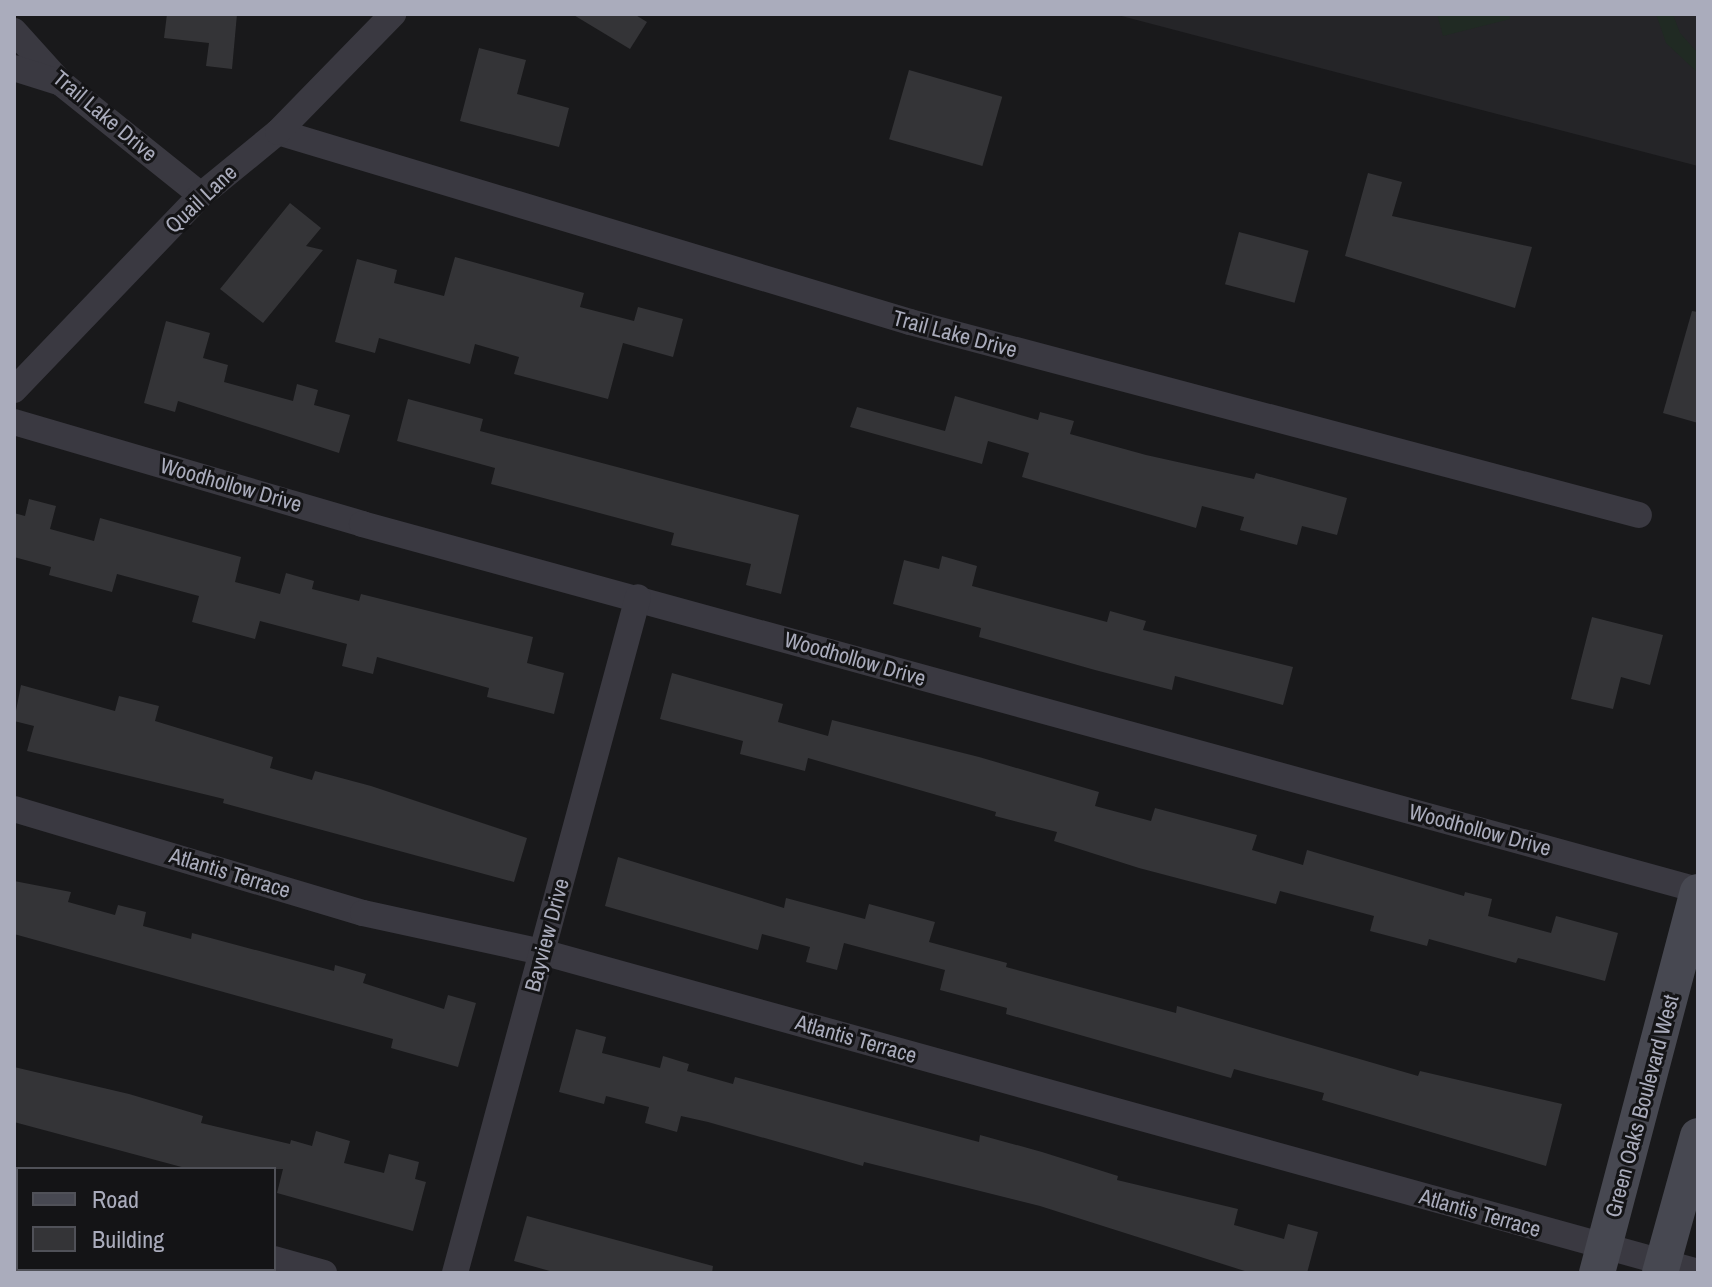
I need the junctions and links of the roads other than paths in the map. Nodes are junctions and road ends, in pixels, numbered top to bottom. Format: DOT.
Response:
graph roads {
  1 [pos="393,14"];
  2 [pos="14,31"];
  3 [pos="14,68"];
  4 [pos="61,83"];
  5 [pos="278,132"];
  6 [pos="201,195"];
  7 [pos="14,390"];
  8 [pos="14,422"];
  9 [pos="1639,515"];
  10 [pos="638,597"];
  11 [pos="14,809"];
  12 [pos="1698,891"];
  13 [pos="542,952"];
  14 [pos="1698,1136"];
  15 [pos="276,1260"];
  16 [pos="1601,1260"];
  17 [pos="1662,1268"];
  18 [pos="1698,1272"];
  19 [pos="324,1273"];
  20 [pos="455,1273"];
  1 -- 5 [label="street, Quail Lane"];
  2 -- 4 [label="street, Trail Lake Drive"];
  3 -- 4 [label="street"];
  4 -- 6 [label="street, Trail Lake Drive"];
  5 -- 6 [label="street, Quail Lane"];
  5 -- 9 [label="street, Trail Lake Drive"];
  6 -- 7 [label="street, Quail Lane"];
  8 -- 10 [label="street, Woodhollow Drive"];
  10 -- 12 [label="street, Woodhollow Drive"];
  10 -- 13 [label="street, Bayview Drive"];
  11 -- 13 [label="street, Atlantis Terrace"];
  12 -- 16 [label="main road, Green Oaks Boulevard West"];
  13 -- 16 [label="street, Atlantis Terrace"];
  13 -- 20 [label="street, Bayview Drive"];
  14 -- 17 [label="main road"];
  15 -- 19 [label="street"];
  16 -- 17 [label="street, Atlantis Terrace"];
  17 -- 18 [label="street, Atlantis Terrace"];
}
